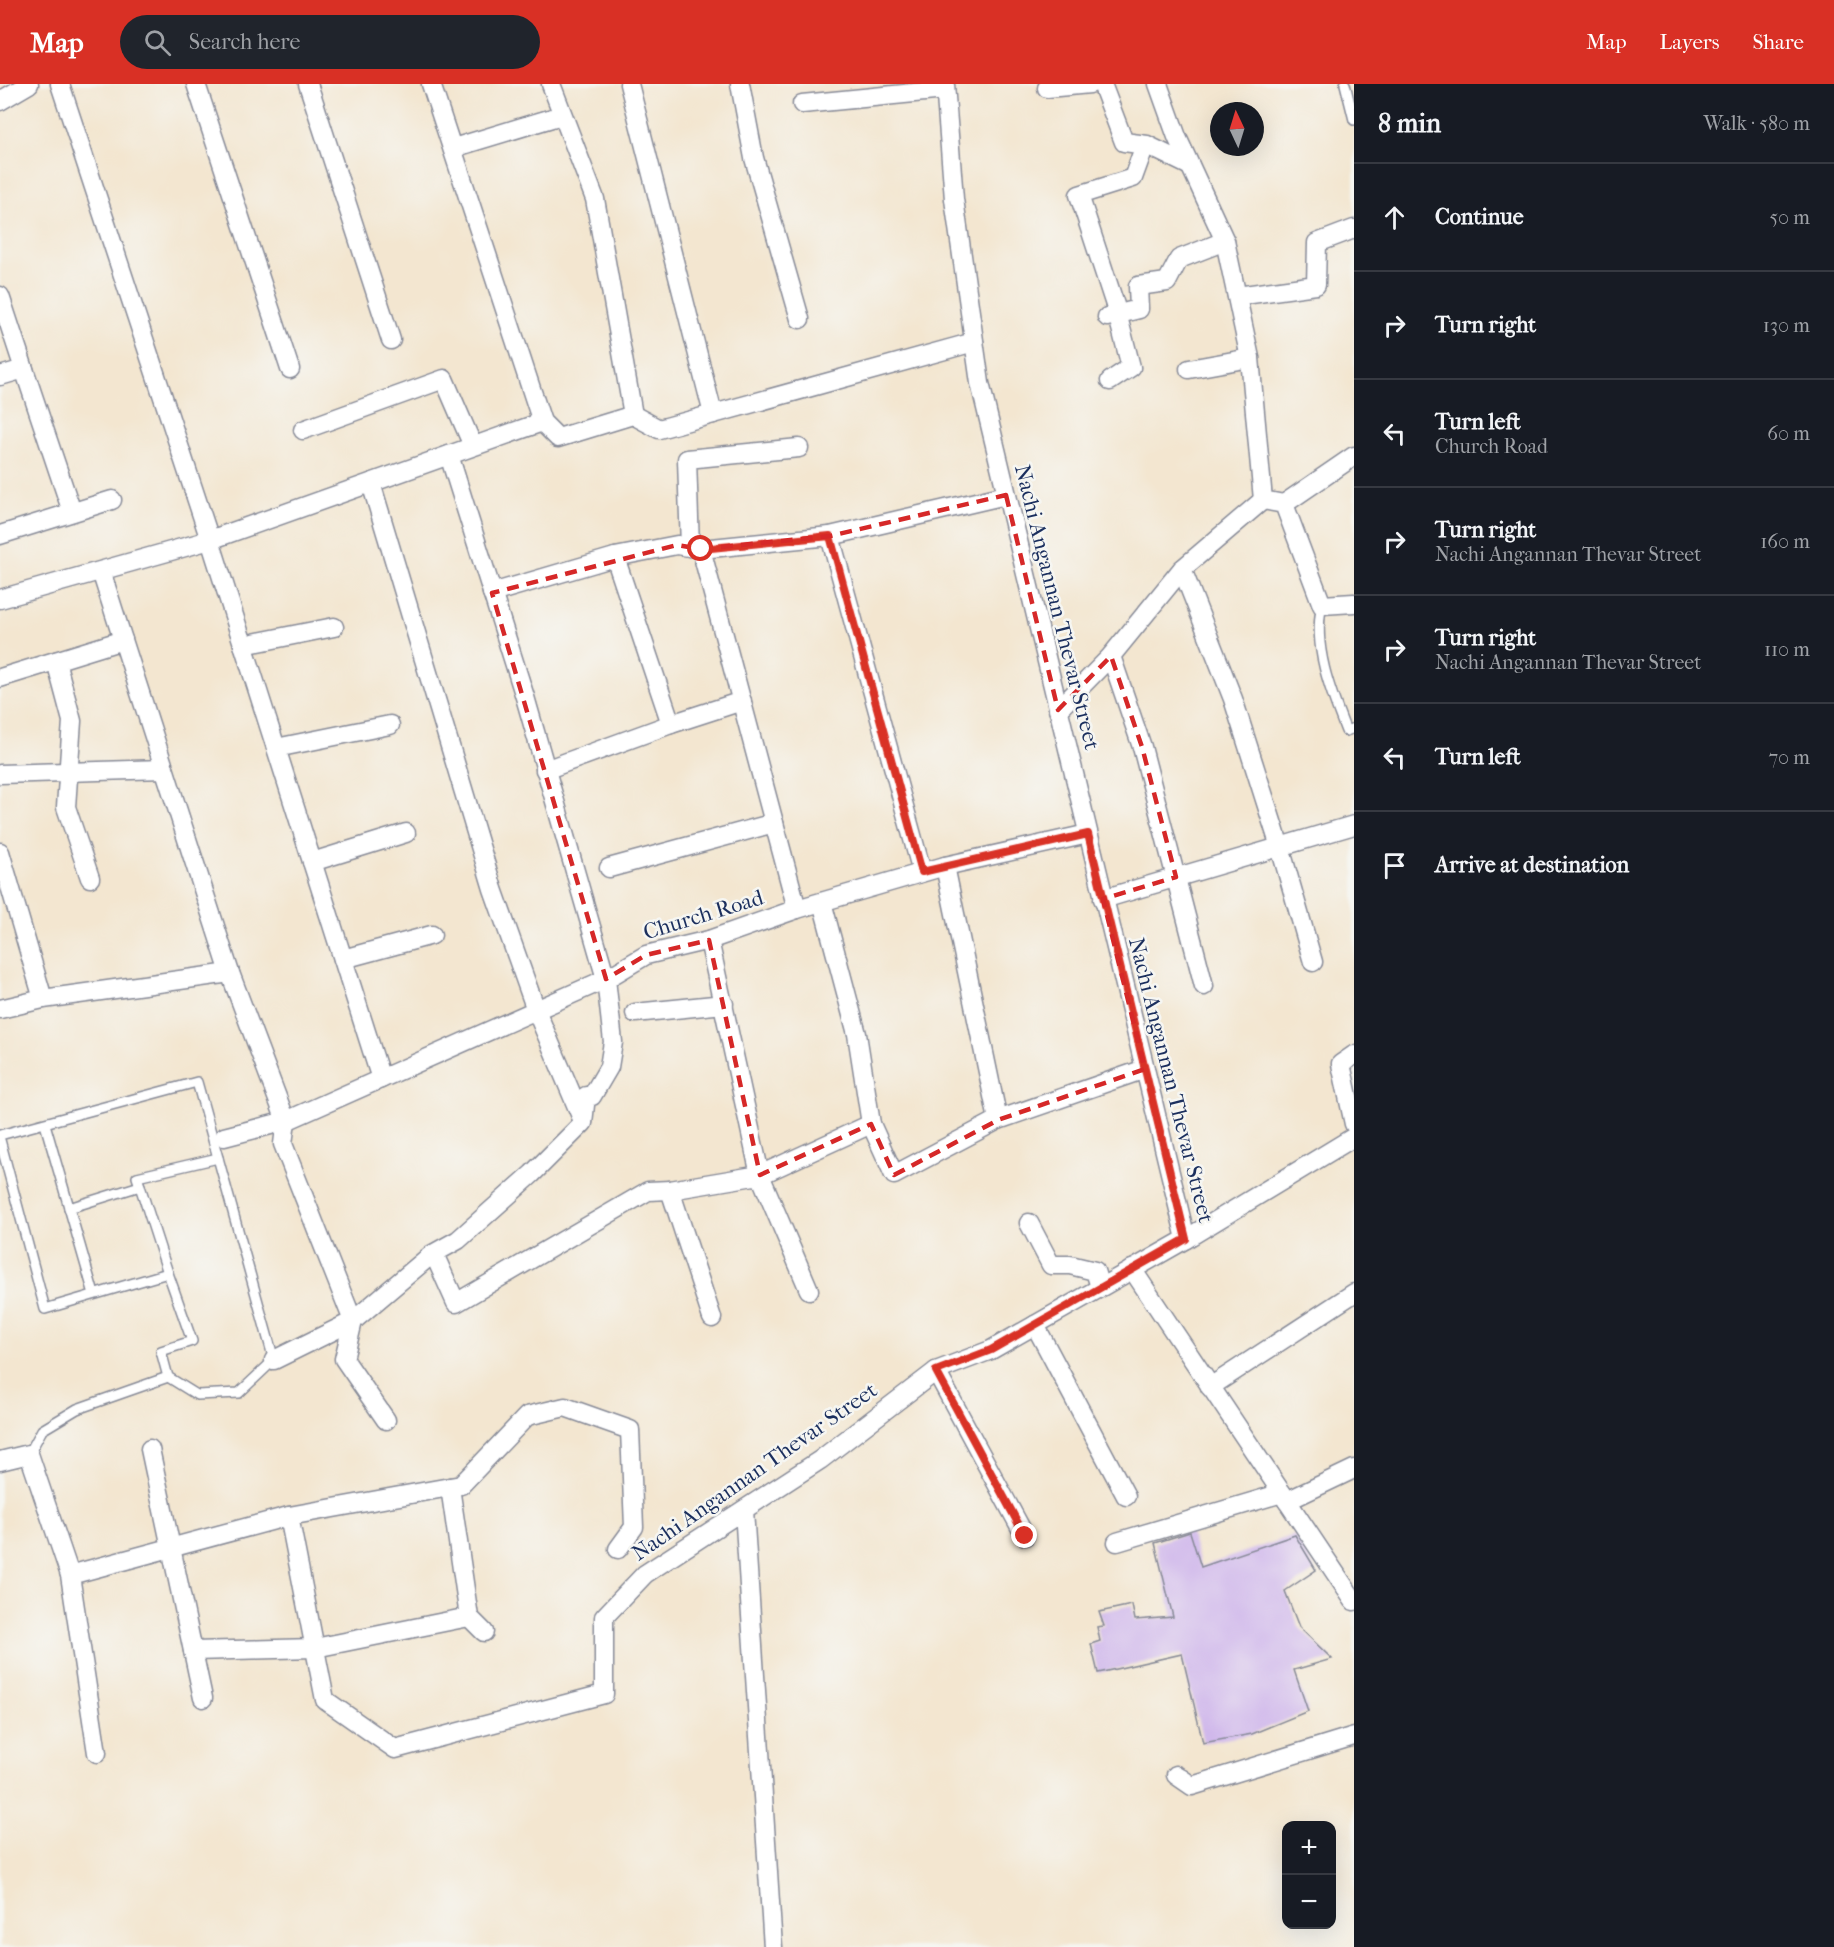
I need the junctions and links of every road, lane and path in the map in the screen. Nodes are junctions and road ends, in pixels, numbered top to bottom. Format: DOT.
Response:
graph roads {
  1 [pos="28,84"];
  2 [pos="60,84"];
  3 [pos="196,84"];
  4 [pos="308,84"];
  5 [pos="431,84"];
  6 [pos="550,84"];
  7 [pos="629,84"];
  8 [pos="740,84"];
  9 [pos="1090,84"];
  10 [pos="1102,84"];
  11 [pos="1158,84"];
  12 [pos="1345,84"];
  13 [pos="945,87"];
  14 [pos="1047,88"];
  15 [pos="0,101"];
  16 [pos="802,104"];
  17 [pos="562,115"];
  18 [pos="1354,120"];
  19 [pos="1145,145"];
  20 [pos="453,148"];
  21 [pos="1190,166"];
  22 [pos="1354,229"];
  23 [pos="1226,241"];
  24 [pos="0,296"];
  25 [pos="1237,296"];
  26 [pos="1111,316"];
  27 [pos="800,319"];
  28 [pos="391,340"];
  29 [pos="974,342"];
  30 [pos="1250,358"];
  31 [pos="24,369"];
  32 [pos="290,369"];
  33 [pos="1189,369"];
  34 [pos="0,376"];
  35 [pos="1110,381"];
  36 [pos="713,414"];
  37 [pos="633,415"];
  38 [pos="542,422"];
  39 [pos="303,430"];
  40 [pos="473,446"];
  41 [pos="799,448"];
  42 [pos="449,455"];
  43 [pos="1354,456"];
  44 [pos="371,483"];
  45 [pos="1006,495"];
  46 [pos="112,500"];
  47 [pos="1263,500"];
  48 [pos="1284,504"];
  49 [pos="72,512"];
  50 [pos="0,535"];
  51 [pos="830,536"];
  52 [pos="210,540"];
  53 [pos="696,548"];
  54 [pos="615,557"];
  55 [pos="1182,569"];
  56 [pos="101,570"];
  57 [pos="492,593"];
  58 [pos="0,599"];
  59 [pos="1354,603"];
  60 [pos="1322,605"];
  61 [pos="334,627"];
  62 [pos="123,640"];
  63 [pos="243,645"];
  64 [pos="1111,656"];
  65 [pos="56,661"];
  66 [pos="0,678"];
  67 [pos="742,701"];
  68 [pos="1059,710"];
  69 [pos="671,724"];
  70 [pos="390,725"];
  71 [pos="1354,728"];
  72 [pos="276,748"];
  73 [pos="164,769"];
  74 [pos="545,770"];
  75 [pos="70,772"];
  76 [pos="0,774"];
  77 [pos="774,823"];
  78 [pos="1354,825"];
  79 [pos="406,833"];
  80 [pos="1088,834"];
  81 [pos="1280,847"];
  82 [pos="0,852"];
  83 [pos="312,862"];
  84 [pos="945,866"];
  85 [pos="609,868"];
  86 [pos="922,872"];
  87 [pos="90,878"];
  88 [pos="1176,878"];
  89 [pos="1103,899"];
  90 [pos="822,902"];
  91 [pos="797,909"];
  92 [pos="432,935"];
  93 [pos="710,940"];
  94 [pos="343,959"];
  95 [pos="1313,962"];
  96 [pos="230,973"];
  97 [pos="606,979"];
  98 [pos="1204,986"];
  99 [pos="43,999"];
  100 [pos="723,1005"];
  101 [pos="0,1009"];
  102 [pos="536,1010"];
  103 [pos="635,1013"];
  104 [pos="1354,1055"];
  105 [pos="1145,1069"];
  106 [pos="381,1079"];
  107 [pos="998,1120"];
  108 [pos="286,1121"];
  109 [pos="584,1123"];
  110 [pos="45,1124"];
  111 [pos="872,1124"];
  112 [pos="1354,1124"];
  113 [pos="0,1135"];
  114 [pos="1354,1137"];
  115 [pos="0,1140"];
  116 [pos="219,1140"];
  117 [pos="218,1158"];
  118 [pos="760,1175"];
  119 [pos="140,1186"];
  120 [pos="670,1190"];
  121 [pos="69,1208"];
  122 [pos="1029,1223"];
  123 [pos="1186,1239"];
  124 [pos="434,1254"];
  125 [pos="1132,1269"];
  126 [pos="168,1273"];
  127 [pos="1100,1287"];
  128 [pos="809,1290"];
  129 [pos="1354,1293"];
  130 [pos="94,1294"];
  131 [pos="712,1318"];
  132 [pos="353,1321"];
  133 [pos="1035,1325"];
  134 [pos="274,1360"];
  135 [pos="936,1371"];
  136 [pos="168,1377"];
  137 [pos="1210,1387"];
  138 [pos="386,1420"];
  139 [pos="150,1449"];
  140 [pos="29,1454"];
  141 [pos="0,1461"];
  142 [pos="1354,1469"];
  143 [pos="450,1487"];
  144 [pos="1126,1496"];
  145 [pos="1284,1497"];
  146 [pos="744,1510"];
  147 [pos="289,1516"];
  148 [pos="1025,1536"];
  149 [pos="1117,1542"];
  150 [pos="171,1548"];
  151 [pos="618,1549"];
  152 [pos="70,1575"];
  153 [pos="1354,1601"];
  154 [pos="469,1617"];
  155 [pos="484,1632"];
  156 [pos="315,1648"];
  157 [pos="193,1651"];
  158 [pos="203,1698"];
  159 [pos="1354,1736"];
  160 [pos="97,1753"];
  161 [pos="1176,1775"];
  162 [pos="772,1947"];
  1 -- 15 [label="street"];
  2 -- 52 [label="street"];
  3 -- 32 [label="street"];
  4 -- 28 [label="street"];
  5 -- 20 [label="street"];
  6 -- 17 [label="street"];
  7 -- 36 [label="street"];
  8 -- 27 [label="street"];
  9 -- 14 [label="street"];
  10 -- 19 [label="street"];
  11 -- 21 [label="street"];
  12 -- 18 [label="lane"];
  13 -- 16 [label="street"];
  13 -- 29 [label="street, Nachi Angannan Thevar Street"];
  17 -- 20 [label="street"];
  17 -- 37 [label="street"];
  19 -- 21 [label="street"];
  19 -- 26 [label="street"];
  20 -- 38 [label="street"];
  21 -- 23 [label="street"];
  22 -- 25 [label="street"];
  23 -- 25 [label="street"];
  23 -- 26 [label="street"];
  24 -- 31 [label="street"];
  25 -- 30 [label="street"];
  26 -- 35 [label="street"];
  29 -- 36 [label="street"];
  29 -- 45 [label="street, Nachi Angannan Thevar Street"];
  30 -- 33 [label="street"];
  30 -- 47 [label="street"];
  31 -- 34 [label="street"];
  31 -- 49 [label="street"];
  36 -- 37 [label="street"];
  37 -- 38 [label="street"];
  38 -- 40 [label="street"];
  39 -- 40 [label="street"];
  40 -- 42 [label="street"];
  41 -- 53 [label="street"];
  42 -- 44 [label="street"];
  42 -- 57 [label="street"];
  43 -- 48 [label="street"];
  44 -- 52 [label="street"];
  44 -- 102 [label="street"];
  45 -- 51 [label="street"];
  45 -- 68 [label="street, Nachi Angannan Thevar Street"];
  46 -- 49 [label="street"];
  47 -- 48 [label="street"];
  47 -- 55 [label="street"];
  48 -- 60 [label="street"];
  49 -- 50 [label="street"];
  51 -- 53 [label="street"];
  51 -- 86 [label="street"];
  52 -- 56 [label="street"];
  52 -- 63 [label="street"];
  53 -- 54 [label="street"];
  53 -- 67 [label="street"];
  54 -- 57 [label="street"];
  54 -- 69 [label="street"];
  55 -- 64 [label="street"];
  55 -- 81 [label="street"];
  56 -- 58 [label="street"];
  56 -- 62 [label="street"];
  57 -- 74 [label="street"];
  59 -- 60 [label="street"];
  60 -- 71 [label="lane"];
  61 -- 63 [label="street"];
  62 -- 65 [label="street"];
  62 -- 73 [label="street"];
  63 -- 72 [label="street"];
  64 -- 68 [label="street"];
  64 -- 88 [label="street"];
  65 -- 66 [label="street"];
  65 -- 75 [label="street"];
  67 -- 69 [label="street"];
  67 -- 77 [label="street"];
  68 -- 80 [label="street, Nachi Angannan Thevar Street"];
  69 -- 74 [label="street"];
  70 -- 72 [label="street"];
  72 -- 83 [label="street"];
  73 -- 75 [label="street"];
  73 -- 96 [label="street"];
  74 -- 97 [label="street"];
  75 -- 76 [label="street"];
  75 -- 87 [label="street"];
  77 -- 85 [label="street"];
  77 -- 91 [label="street"];
  78 -- 81 [label="street"];
  79 -- 83 [label="street"];
  80 -- 84 [label="street, Church Road"];
  80 -- 89 [label="street, Nachi Angannan Thevar Street"];
  81 -- 88 [label="street"];
  81 -- 95 [label="street"];
  82 -- 99 [label="street"];
  83 -- 94 [label="street"];
  84 -- 86 [label="street, Church Road"];
  84 -- 107 [label="street"];
  86 -- 90 [label="street, Church Road"];
  88 -- 89 [label="street"];
  88 -- 98 [label="street"];
  89 -- 105 [label="street, Nachi Angannan Thevar Street"];
  90 -- 91 [label="street, Church Road"];
  90 -- 111 [label="street"];
  91 -- 93 [label="street, Church Road"];
  92 -- 94 [label="street"];
  93 -- 97 [label="street, Church Road"];
  93 -- 100 [label="street"];
  94 -- 106 [label="street"];
  96 -- 99 [label="street"];
  96 -- 108 [label="street"];
  97 -- 102 [label="street, Church Road"];
  97 -- 109 [label="street"];
  99 -- 101 [label="street"];
  100 -- 103 [label="street"];
  100 -- 118 [label="street"];
  102 -- 106 [label="street, Church Road"];
  102 -- 109 [label="street"];
  104 -- 112 [label="street"];
  105 -- 107 [label="street"];
  105 -- 123 [label="street, Nachi Angannan Thevar Street"];
  106 -- 108 [label="street, Church Road"];
  107 -- 111 [label="street"];
  108 -- 116 [label="street, Church Road"];
  108 -- 132 [label="street"];
  109 -- 124 [label="street"];
  110 -- 113 [label="lane"];
  110 -- 116 [label="lane"];
  110 -- 121 [label="lane"];
  111 -- 118 [label="street"];
  114 -- 123 [label="street"];
  115 -- 130 [label="lane"];
  116 -- 117 [label="lane"];
  117 -- 119 [label="lane"];
  117 -- 134 [label="lane"];
  118 -- 120 [label="street"];
  118 -- 128 [label="street"];
  119 -- 121 [label="lane"];
  119 -- 126 [label="lane"];
  120 -- 124 [label="street"];
  120 -- 131 [label="street"];
  121 -- 130 [label="lane"];
  122 -- 127 [label="street"];
  123 -- 125 [label="street, Nachi Angannan Thevar Street"];
  124 -- 132 [label="street"];
  125 -- 127 [label="street, Nachi Angannan Thevar Street"];
  125 -- 137 [label="street"];
  126 -- 130 [label="lane"];
  126 -- 136 [label="lane"];
  127 -- 133 [label="street, Nachi Angannan Thevar Street"];
  129 -- 137 [label="street"];
  132 -- 134 [label="street"];
  132 -- 138 [label="street"];
  133 -- 135 [label="street, Nachi Angannan Thevar Street"];
  133 -- 144 [label="street"];
  134 -- 136 [label="lane"];
  135 -- 146 [label="street, Nachi Angannan Thevar Street"];
  135 -- 148 [label="street"];
  136 -- 140 [label="lane"];
  137 -- 145 [label="street"];
  139 -- 150 [label="street"];
  140 -- 141 [label="street"];
  140 -- 152 [label="street"];
  142 -- 145 [label="street"];
  143 -- 147 [label="street, Nachi Angannan Thevar Street"];
  143 -- 151 [label="street, Nachi Angannan Thevar Street"];
  143 -- 154 [label="street"];
  145 -- 149 [label="street"];
  145 -- 153 [label="street"];
  146 -- 156 [label="street, Nachi Angannan Thevar Street"];
  146 -- 162 [label="street"];
  147 -- 150 [label="street"];
  147 -- 156 [label="street, Nachi Angannan Thevar Street"];
  150 -- 152 [label="street"];
  150 -- 157 [label="street"];
  152 -- 160 [label="street"];
  154 -- 155 [label="street"];
  154 -- 156 [label="street"];
  156 -- 157 [label="street"];
  157 -- 158 [label="street"];
  159 -- 161 [label="street"];
}
